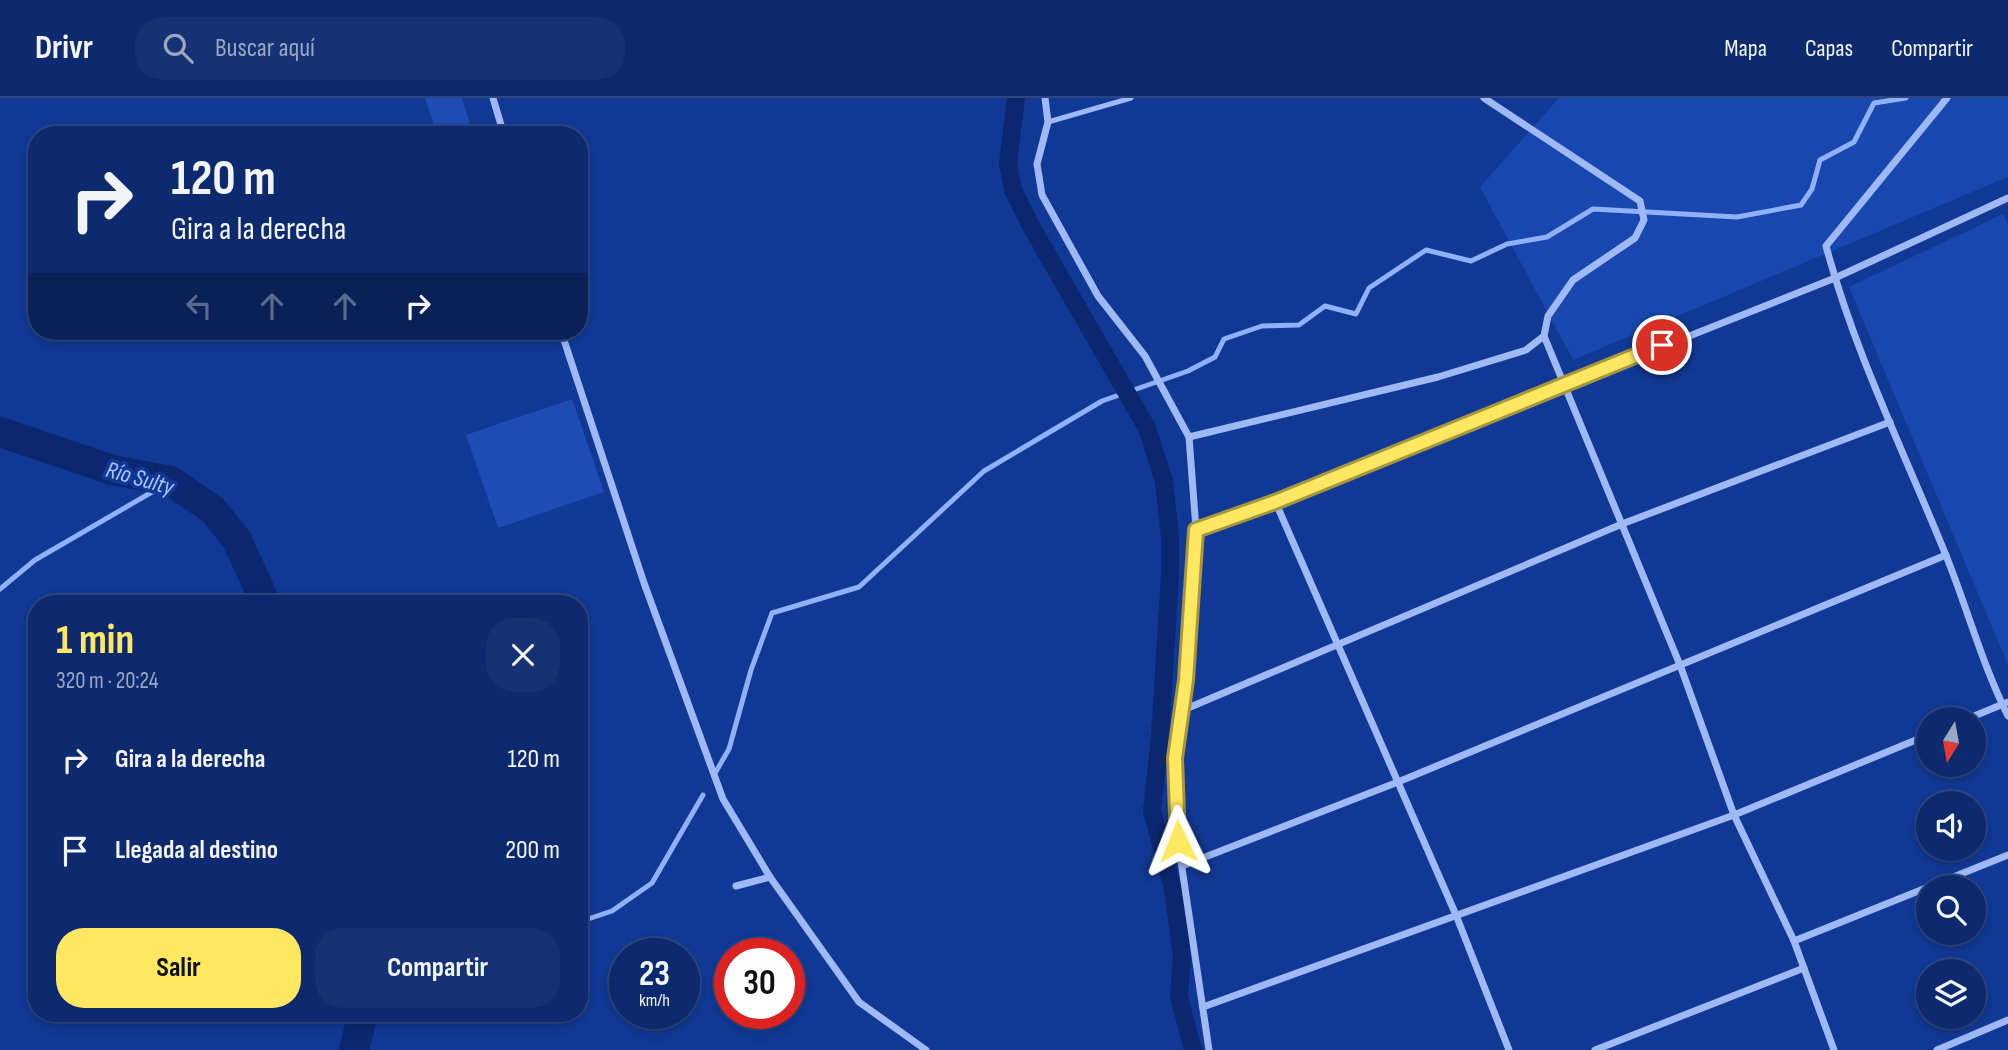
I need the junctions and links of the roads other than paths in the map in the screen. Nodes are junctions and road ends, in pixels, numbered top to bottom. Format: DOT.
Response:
graph roads {
  1 [pos="493,98"];
  2 [pos="1045,98"];
  3 [pos="1131,98"];
  4 [pos="1484,98"];
  5 [pos="1947,98"];
  6 [pos="1048,122"];
  7 [pos="501,126"];
  8 [pos="2008,198"];
  9 [pos="1835,278"];
  10 [pos="1544,336"];
  11 [pos="564,340"];
  12 [pos="1564,384"];
  13 [pos="1890,422"];
  14 [pos="1189,437"];
  15 [pos="1275,502"];
  16 [pos="1622,524"];
  17 [pos="1196,530"];
  18 [pos="1946,555"];
  19 [pos="1338,646"];
  20 [pos="1680,666"];
  21 [pos="2005,704"];
  22 [pos="1181,711"];
  23 [pos="1986,712"];
  24 [pos="2008,716"];
  25 [pos="1916,740"];
  26 [pos="1398,782"];
  27 [pos="1734,814"];
  28 [pos="2008,855"];
  29 [pos="1182,866"];
  30 [pos="770,877"];
  31 [pos="736,886"];
  32 [pos="1456,915"];
  33 [pos="1794,941"];
  34 [pos="1804,968"];
  35 [pos="1203,1007"];
  36 [pos="2008,1020"];
  37 [pos="926,1050"];
  38 [pos="1209,1050"];
  39 [pos="1509,1050"];
  40 [pos="1595,1050"];
  41 [pos="1834,1050"];
  42 [pos="1937,1050"];
  1 -- 7 [label="street"];
  2 -- 6 [label="street"];
  3 -- 6 [label="lane"];
  4 -- 10 [label="street"];
  5 -- 9 [label="street"];
  6 -- 14 [label="street"];
  8 -- 9 [label="street"];
  9 -- 12 [label="street"];
  9 -- 13 [label="street"];
  10 -- 12 [label="street"];
  10 -- 14 [label="street"];
  11 -- 30 [label="street"];
  12 -- 15 [label="street"];
  12 -- 16 [label="street"];
  13 -- 16 [label="street"];
  13 -- 18 [label="street"];
  14 -- 17 [label="street"];
  15 -- 17 [label="street"];
  15 -- 19 [label="street"];
  16 -- 19 [label="street"];
  16 -- 20 [label="street"];
  17 -- 22 [label="street"];
  18 -- 20 [label="street"];
  18 -- 21 [label="street"];
  19 -- 22 [label="street"];
  19 -- 26 [label="street"];
  20 -- 26 [label="street"];
  20 -- 27 [label="street"];
  21 -- 23 [label="street"];
  21 -- 24 [label="street"];
  22 -- 29 [label="street"];
  25 -- 27 [label="street"];
  26 -- 29 [label="street"];
  26 -- 32 [label="street"];
  27 -- 32 [label="street"];
  27 -- 33 [label="street"];
  28 -- 33 [label="street"];
  29 -- 35 [label="street"];
  30 -- 31 [label="street"];
  30 -- 37 [label="street"];
  32 -- 35 [label="street"];
  32 -- 39 [label="street"];
  33 -- 34 [label="street"];
  34 -- 40 [label="street"];
  34 -- 41 [label="street"];
  35 -- 38 [label="street"];
  36 -- 42 [label="street"];
}
